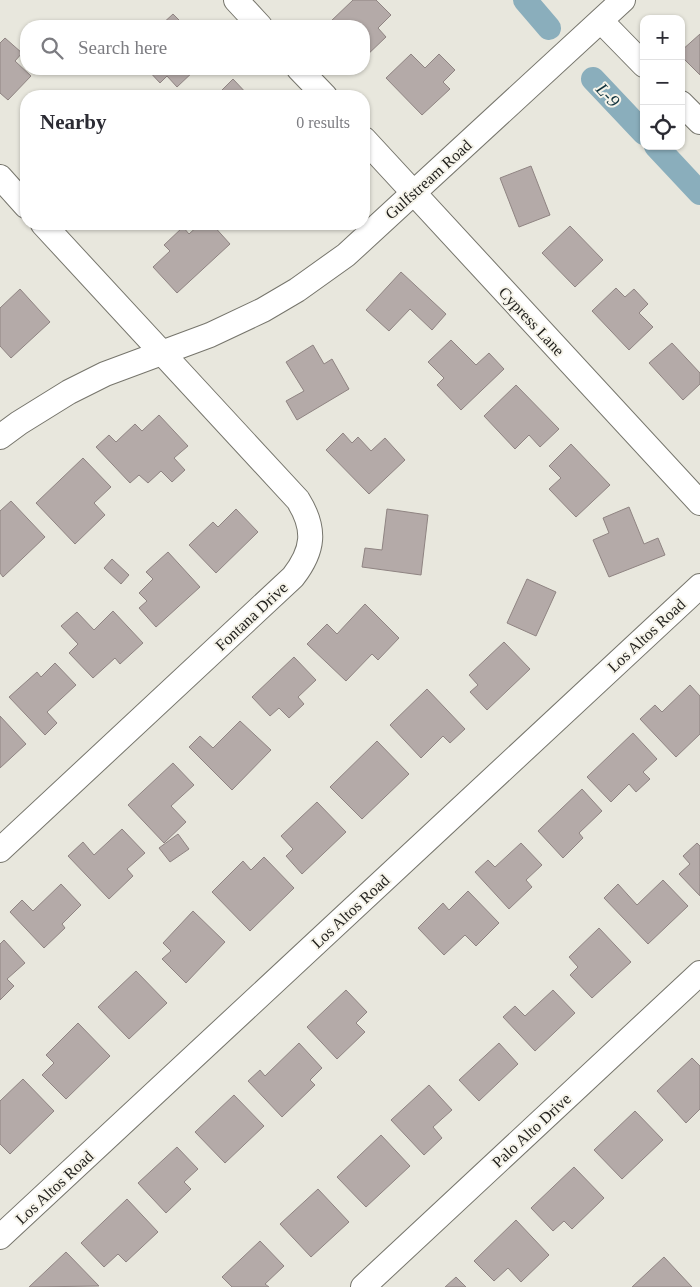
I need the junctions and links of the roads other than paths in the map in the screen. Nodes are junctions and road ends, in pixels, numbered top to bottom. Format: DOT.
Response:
graph roads {
  1 [pos="236,0"];
  2 [pos="623,0"];
  3 [pos="254,20"];
  4 [pos="600,21"];
  5 [pos="640,61"];
  6 [pos="305,75"];
  7 [pos="319,90"];
  8 [pos="683,105"];
  9 [pos="700,122"];
  10 [pos="370,145"];
  11 [pos="0,177"];
  12 [pos="414,193"];
  13 [pos="20,199"];
  14 [pos="49,230"];
  15 [pos="161,352"];
  16 [pos="0,437"];
  17 [pos="700,503"];
  18 [pos="700,586"];
  19 [pos="0,850"];
  20 [pos="700,973"];
  21 [pos="0,1237"];
  22 [pos="363,1287"];
  1 -- 3 [label="street"];
  2 -- 4 [label="street, Gulfstream Road"];
  4 -- 5 [label="street"];
  4 -- 12 [label="street, Gulfstream Road"];
  6 -- 7 [label="street"];
  8 -- 9 [label="street"];
  10 -- 12 [label="street, Cypress Lane"];
  11 -- 13 [label="street"];
  12 -- 15 [label="street, Gulfstream Road"];
  12 -- 17 [label="street, Cypress Lane"];
  14 -- 15 [label="street, Fontana Drive"];
  15 -- 16 [label="street, Gulfstream Road"];
  15 -- 19 [label="street, Fontana Drive"];
  18 -- 21 [label="street, Los Altos Road"];
  20 -- 22 [label="street, Palo Alto Drive"];
}
